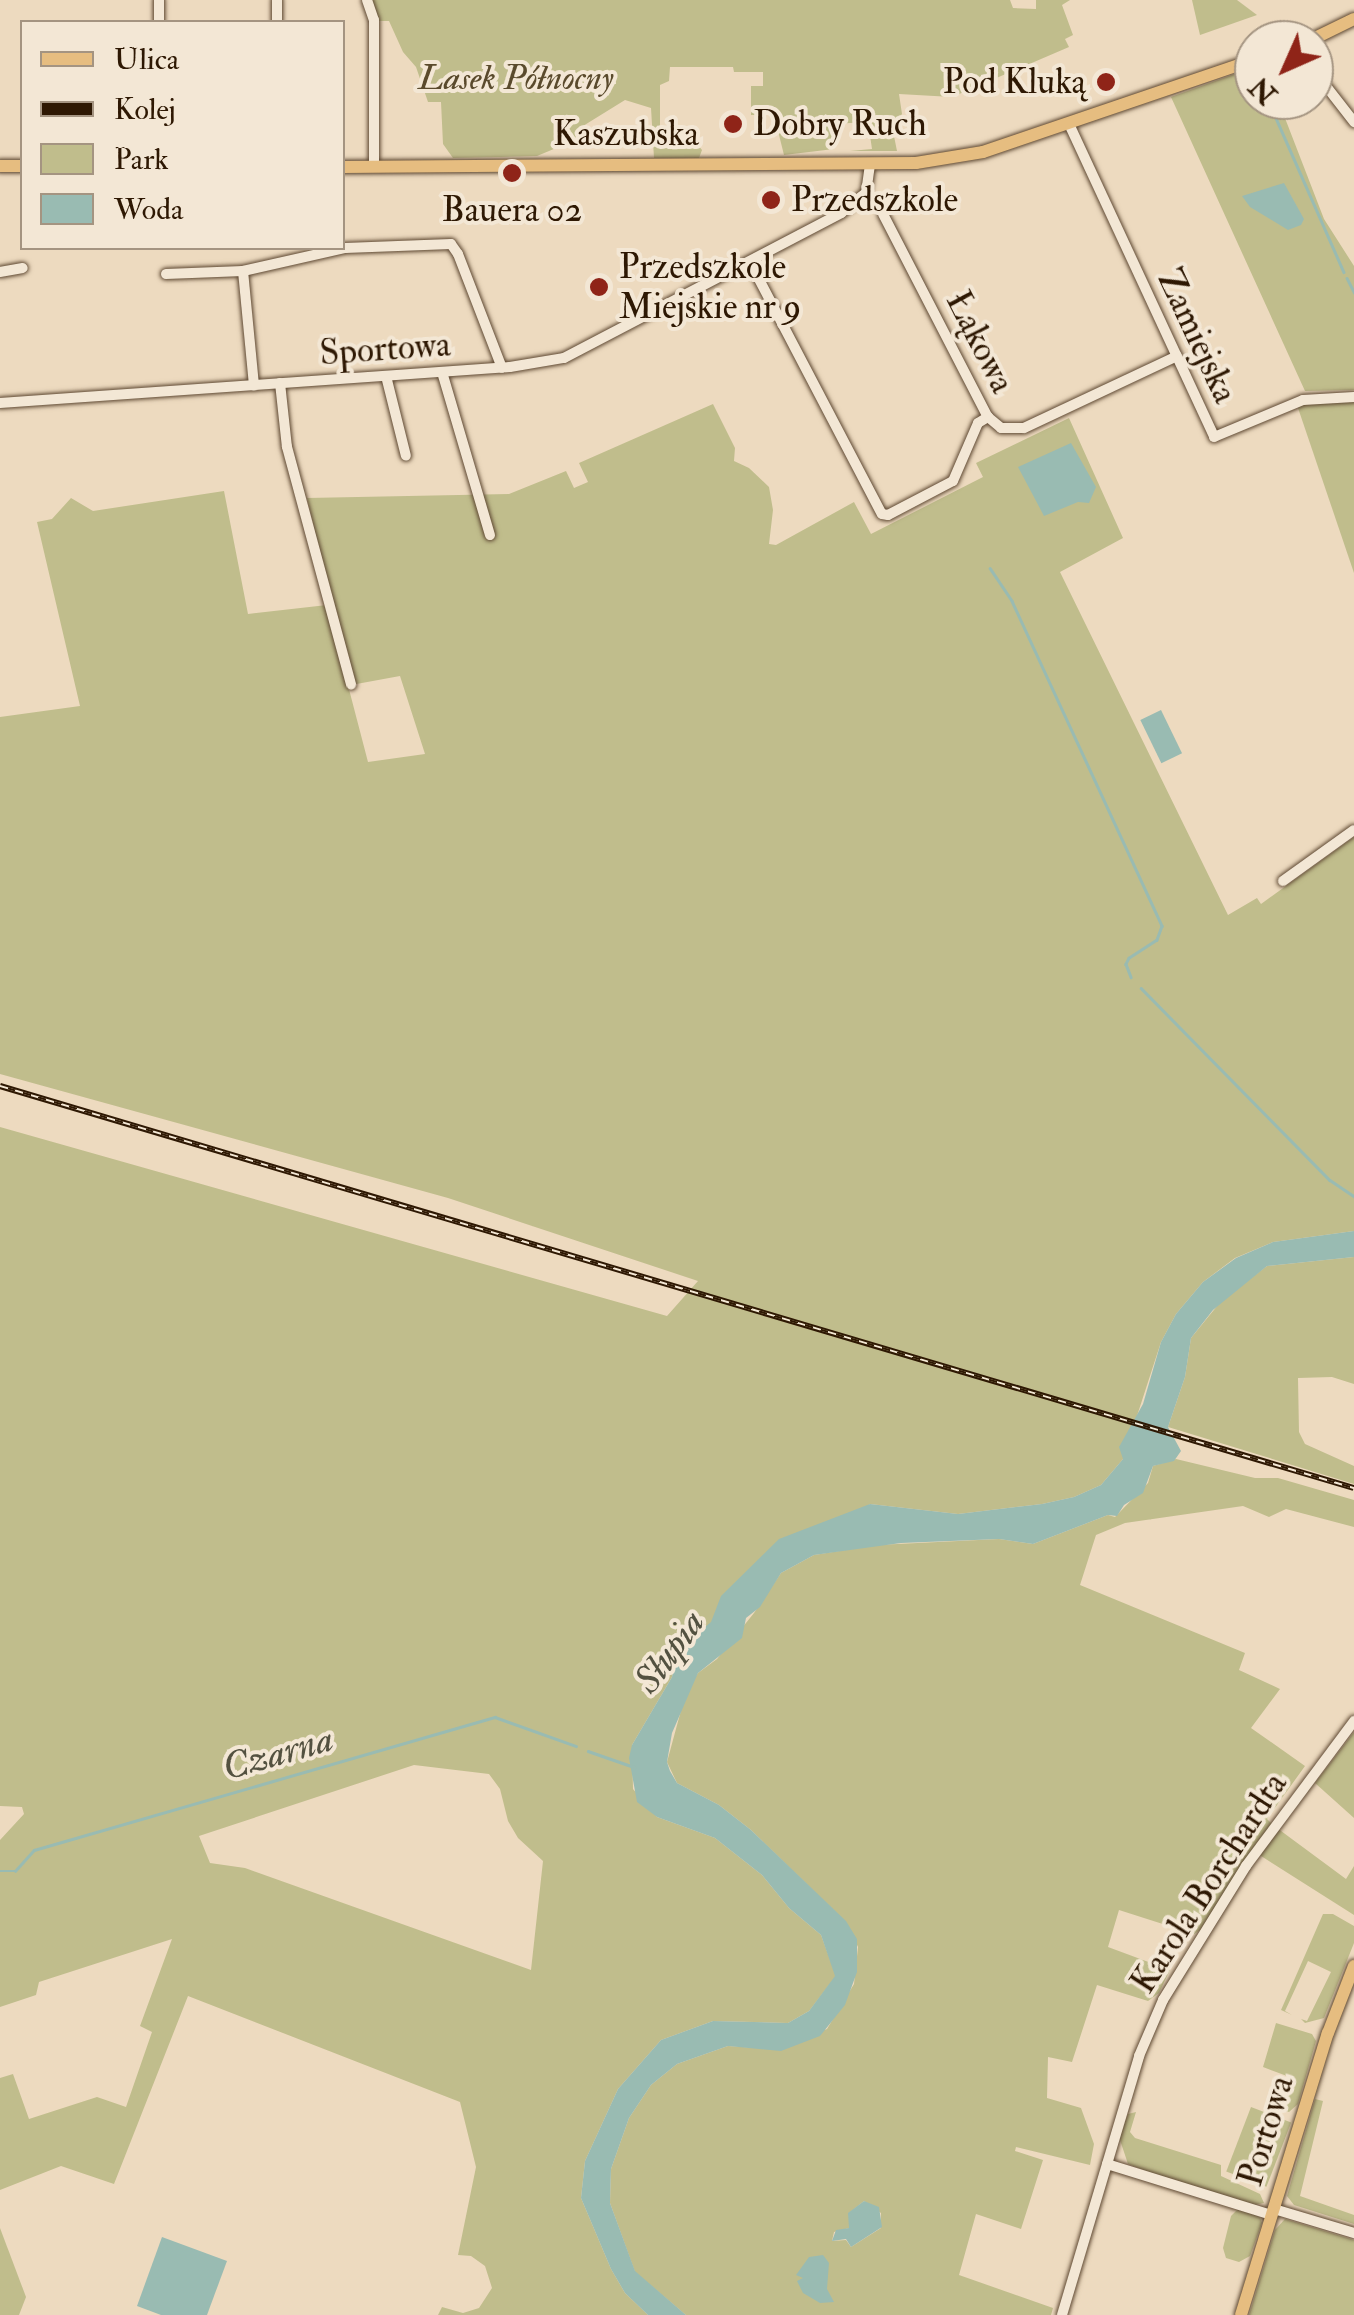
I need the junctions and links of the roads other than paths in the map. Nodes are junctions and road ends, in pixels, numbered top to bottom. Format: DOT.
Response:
graph roads {
  1 [pos="367,0"];
  2 [pos="1234,67"];
  3 [pos="1334,96"];
  4 [pos="1354,122"];
  5 [pos="1069,124"];
  6 [pos="870,165"];
  7 [pos="345,166"];
  8 [pos="374,166"];
  9 [pos="882,214"];
  10 [pos="345,248"];
  11 [pos="336,250"];
  12 [pos="750,262"];
  13 [pos="23,268"];
  14 [pos="244,271"];
  15 [pos="0,272"];
  16 [pos="166,274"];
  17 [pos="1176,356"];
  18 [pos="502,368"];
  19 [pos="442,372"];
  20 [pos="386,376"];
  21 [pos="280,384"];
  22 [pos="254,385"];
  23 [pos="1354,397"];
  24 [pos="0,403"];
  25 [pos="988,418"];
  26 [pos="406,456"];
  27 [pos="490,535"];
  28 [pos="351,685"];
  29 [pos="1354,830"];
  30 [pos="1283,881"];
  31 [pos="1354,1721"];
  32 [pos="1354,1966"];
  33 [pos="1107,2164"];
  34 [pos="1273,2212"];
  35 [pos="1354,2234"];
  36 [pos="1062,2315"];
  37 [pos="1242,2315"];
  1 -- 8 [label="street"];
  2 -- 5 [label="main road, Kaszubska"];
  3 -- 4 [label="street"];
  5 -- 6 [label="main road, Kaszubska"];
  5 -- 17 [label="street, Zamiejska"];
  6 -- 8 [label="main road, Kaszubska"];
  6 -- 12 [label="street, Sportowa"];
  7 -- 8 [label="main road, Kaszubska"];
  9 -- 25 [label="street, Łąkowa"];
  10 -- 18 [label="street"];
  11 -- 14 [label="street"];
  12 -- 18 [label="street, Sportowa"];
  12 -- 25 [label="street"];
  13 -- 15 [label="street"];
  14 -- 16 [label="street"];
  14 -- 22 [label="street"];
  17 -- 23 [label="street, Zamiejska"];
  17 -- 25 [label="street, Łąkowa"];
  18 -- 19 [label="street, Sportowa"];
  19 -- 20 [label="street, Sportowa"];
  19 -- 27 [label="street"];
  20 -- 21 [label="street, Sportowa"];
  20 -- 26 [label="street"];
  21 -- 22 [label="street, Sportowa"];
  21 -- 28 [label="street"];
  22 -- 24 [label="street, Sportowa"];
  29 -- 30 [label="street"];
  31 -- 33 [label="street, Karola Borchardta"];
  32 -- 34 [label="main road, Portowa"];
  33 -- 34 [label="street"];
  33 -- 36 [label="street, Karola Borchardta"];
  34 -- 35 [label="street"];
  34 -- 37 [label="main road, Portowa"];
}
